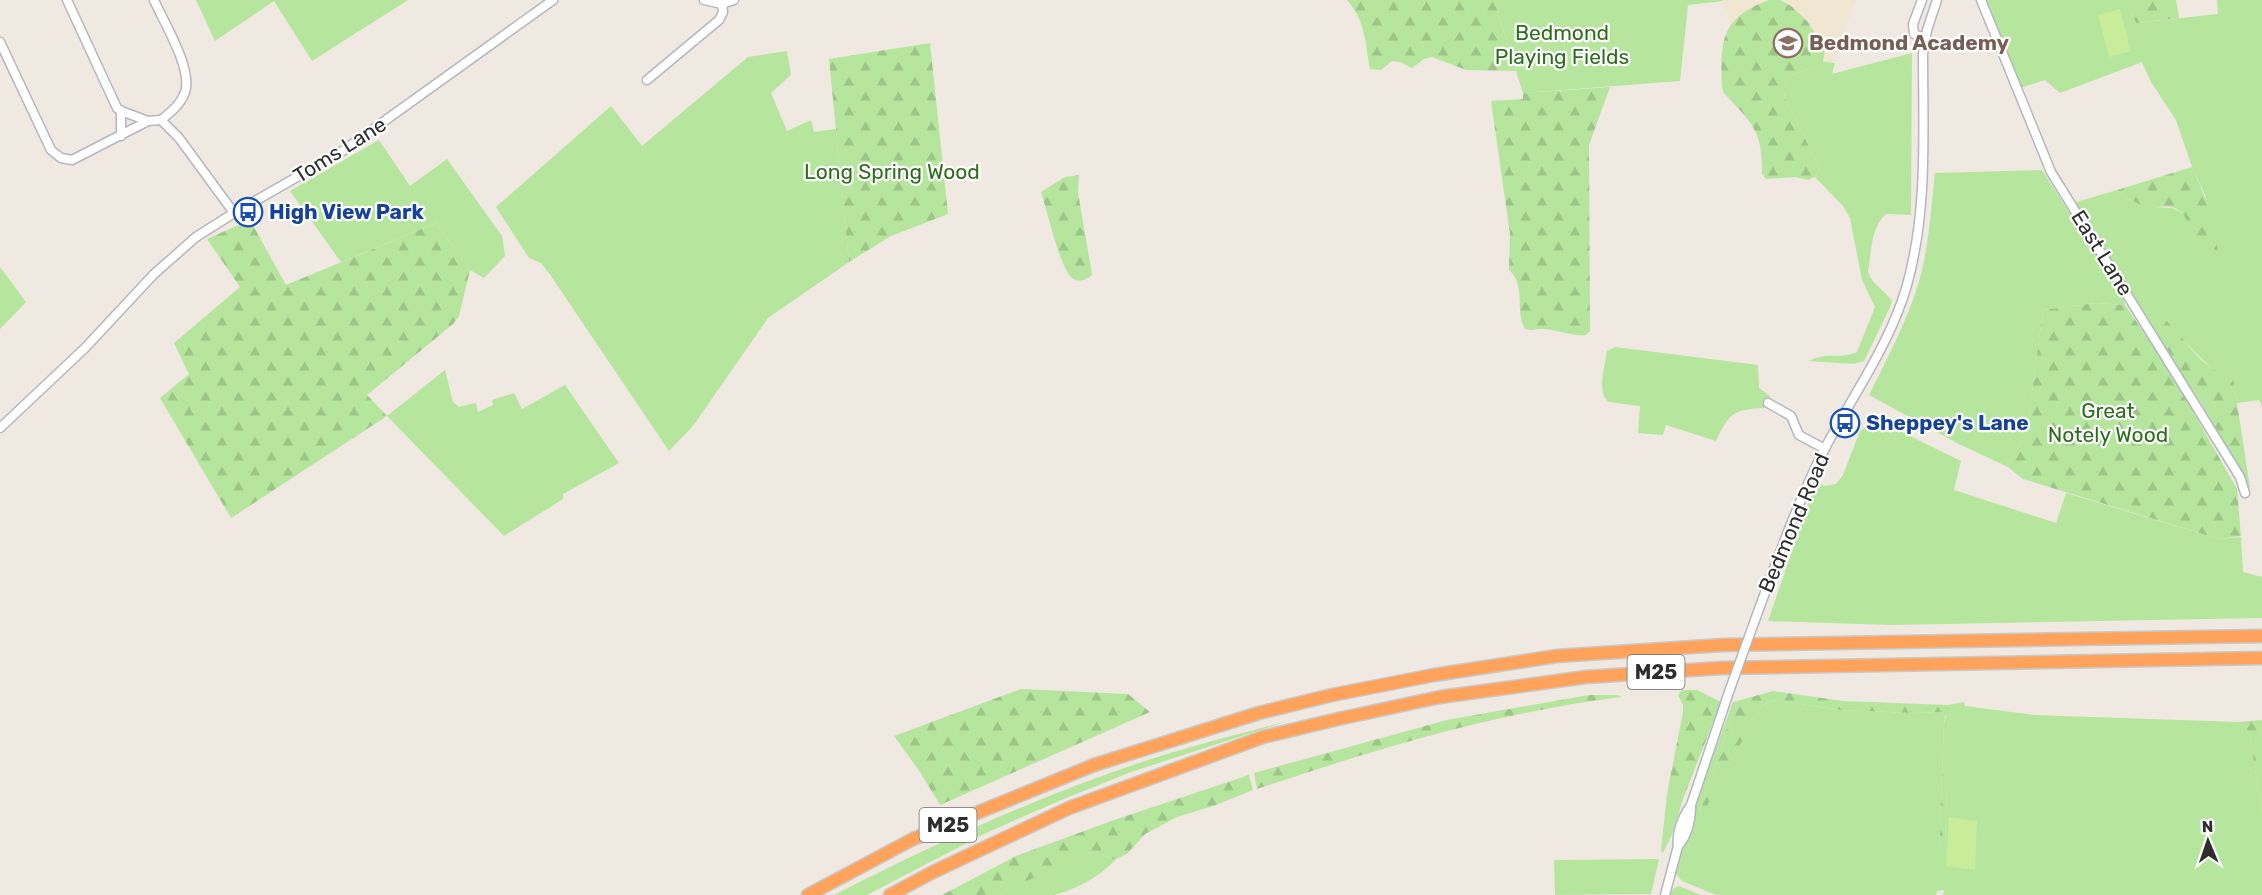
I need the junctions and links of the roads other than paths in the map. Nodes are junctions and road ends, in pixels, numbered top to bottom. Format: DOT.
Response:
graph roads {
  1 [pos="67,0"];
  2 [pos="154,0"];
  3 [pos="553,0"];
  4 [pos="704,0"];
  5 [pos="734,0"];
  6 [pos="1922,0"];
  7 [pos="1937,0"];
  8 [pos="1981,0"];
  9 [pos="722,4"];
  10 [pos="1925,38"];
  11 [pos="0,42"];
  12 [pos="647,80"];
  13 [pos="121,111"];
  14 [pos="161,120"];
  15 [pos="148,121"];
  16 [pos="121,136"];
  17 [pos="234,213"];
  18 [pos="1768,403"];
  19 [pos="0,428"];
  20 [pos="1825,449"];
  21 [pos="2245,494"];
  22 [pos="2262,636"];
  23 [pos="2262,658"];
  24 [pos="808,895"];
  25 [pos="890,895"];
  26 [pos="1665,895"];
  1 -- 13 [label="street"];
  2 -- 14 [label="street"];
  3 -- 17 [label="street, Toms Lane"];
  4 -- 9 [label="street"];
  5 -- 9 [label="street"];
  6 -- 10 [label="street"];
  7 -- 10 [label="street, Bedmond Road"];
  8 -- 21 [label="street, East Lane"];
  9 -- 12 [label="street"];
  10 -- 20 [label="street, Bedmond Road"];
  11 -- 16 [label="street"];
  13 -- 15 [label="street"];
  13 -- 16 [label="street"];
  14 -- 15 [label="street"];
  14 -- 17 [label="street"];
  15 -- 16 [label="street"];
  17 -- 19 [label="street, Toms Lane"];
  18 -- 20 [label="street"];
  20 -- 26 [label="street, Bedmond Road, bridge"];
  22 -- 24 [label="highway, M25"];
  23 -- 25 [label="highway, M25"];
}
